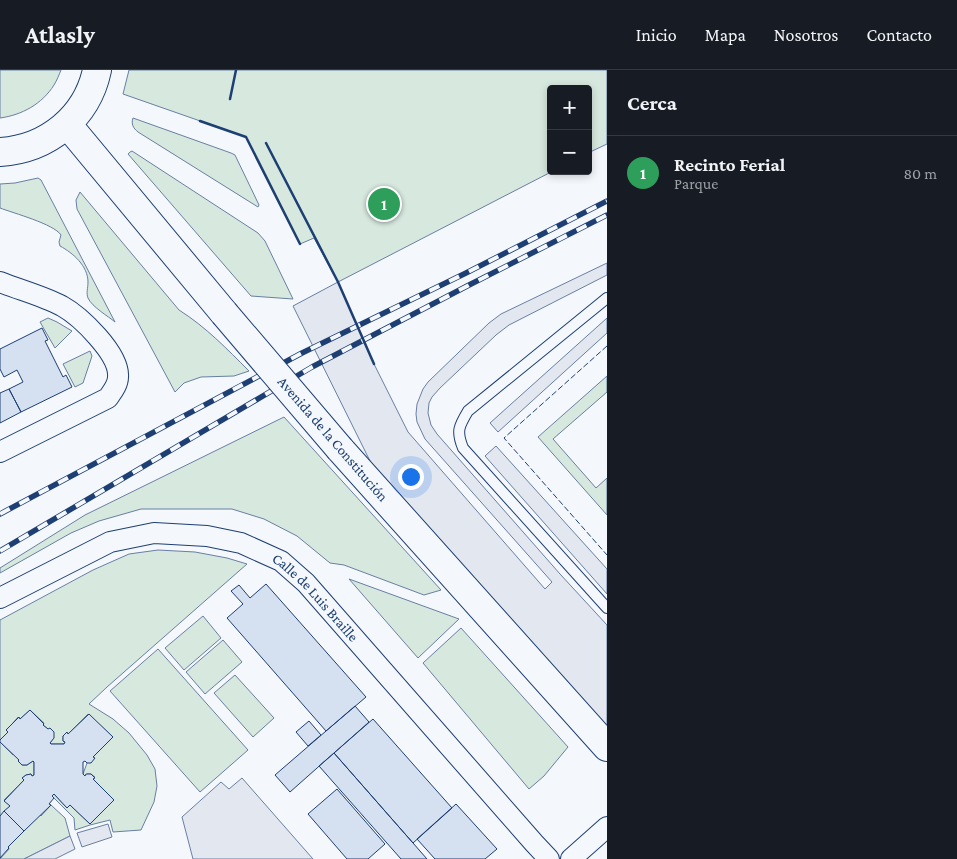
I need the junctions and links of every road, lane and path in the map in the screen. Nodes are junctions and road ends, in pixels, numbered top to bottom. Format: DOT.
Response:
graph roads {
  1 [pos="97,70"];
  2 [pos="67,124"];
  3 [pos="0,152"];
  4 [pos="0,282"];
  5 [pos="607,298"];
  6 [pos="0,452"];
  7 [pos="0,598"];
  8 [pos="607,608"];
  9 [pos="607,747"];
  10 [pos="607,827"];
  11 [pos="549,859"];
  12 [pos="570,859"];
  1 -- 2 [label="street"];
  2 -- 3 [label="street"];
  2 -- 9 [label="street, Avenida de la Constitución, bridge"];
  4 -- 6 [label="street"];
  5 -- 8 [label="lane"];
  7 -- 11 [label="street, Calle de Luis Braille"];
  10 -- 12 [label="street"];
}
